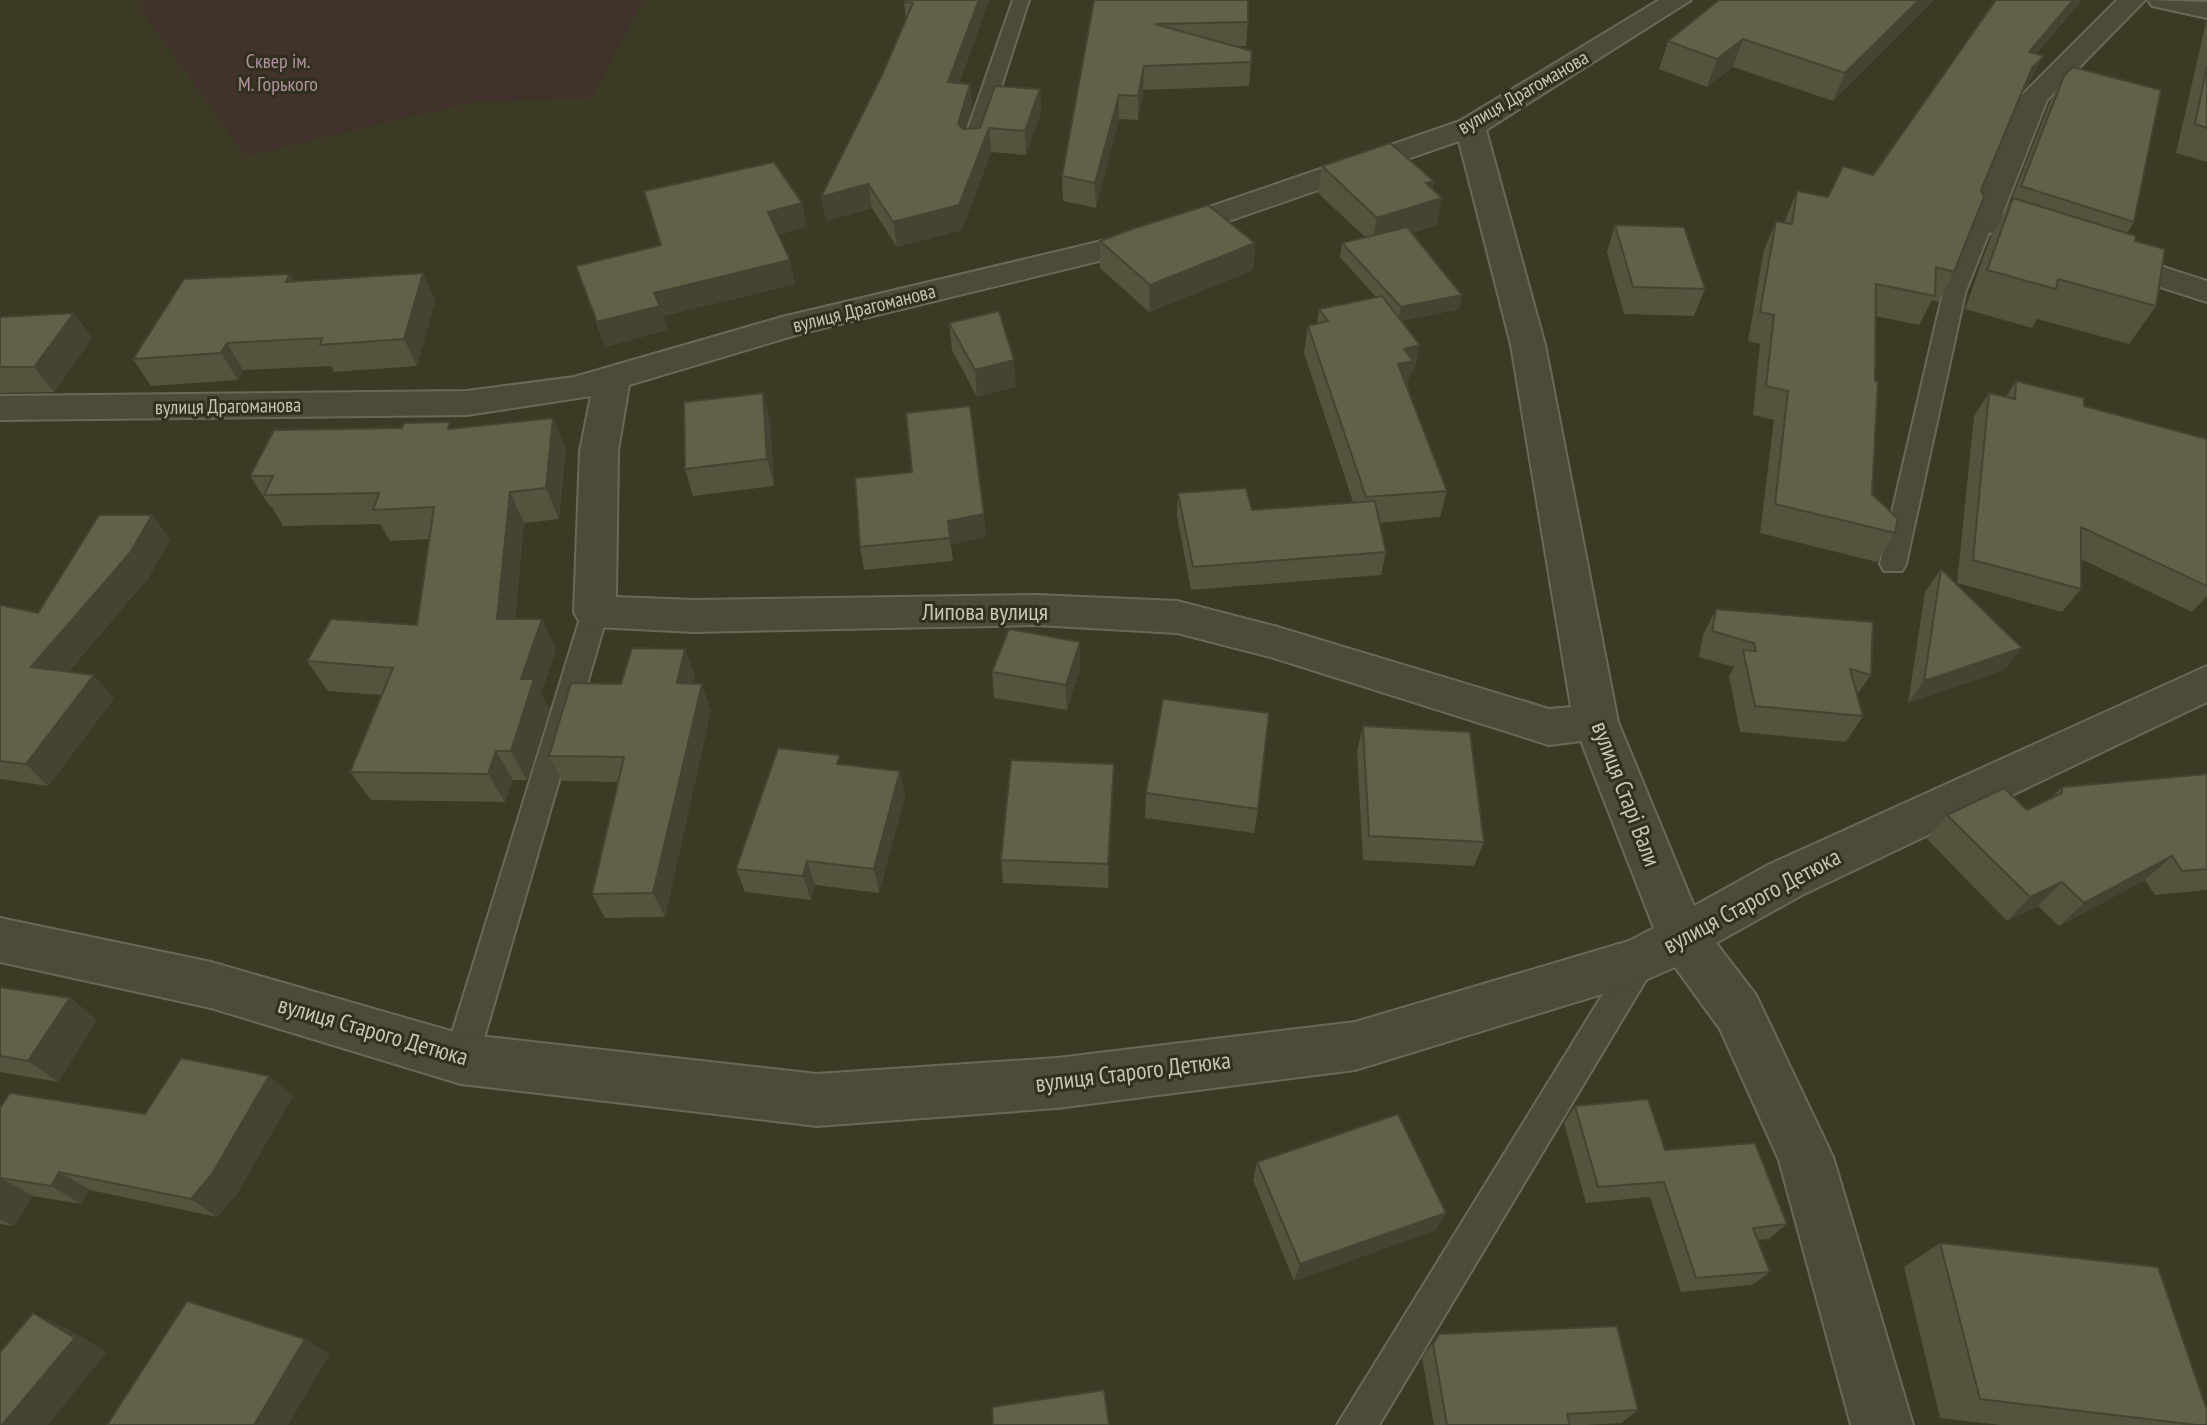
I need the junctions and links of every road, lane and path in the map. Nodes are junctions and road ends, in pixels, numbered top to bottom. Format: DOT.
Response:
graph roads {
  1 [pos="1021,0"];
  2 [pos="1678,0"];
  3 [pos="2131,0"];
  4 [pos="2161,0"];
  5 [pos="2207,10"];
  6 [pos="1470,127"];
  7 [pos="972,146"];
  8 [pos="1984,220"];
  9 [pos="2207,292"];
  10 [pos="612,377"];
  11 [pos="0,408"];
  12 [pos="1893,564"];
  13 [pos="595,612"];
  14 [pos="2207,683"];
  15 [pos="1596,722"];
  16 [pos="0,940"];
  17 [pos="1662,948"];
  18 [pos="461,1059"];
  19 [pos="1357,1425"];
  20 [pos="1882,1425"];
  1 -- 7 [label="lane"];
  2 -- 6 [label="street, вулиця Драгоманова"];
  3 -- 8 [label="street"];
  4 -- 5 [label="street"];
  6 -- 10 [label="street, вулиця Драгоманова"];
  6 -- 15 [label="street, вулиця Старі Вали"];
  8 -- 9 [label="street"];
  8 -- 12 [label="lane"];
  10 -- 11 [label="street, вулиця Драгоманова"];
  10 -- 13 [label="street"];
  13 -- 15 [label="street, Липова вулиця"];
  13 -- 18 [label="lane"];
  14 -- 17 [label="street, вулиця Старого Детюка"];
  15 -- 17 [label="street, вулиця Старі Вали"];
  16 -- 18 [label="street, вулиця Старого Детюка"];
  17 -- 18 [label="street, вулиця Старого Детюка"];
  17 -- 19 [label="lane"];
  17 -- 20 [label="street, вулиця Старі Вали"];
}
